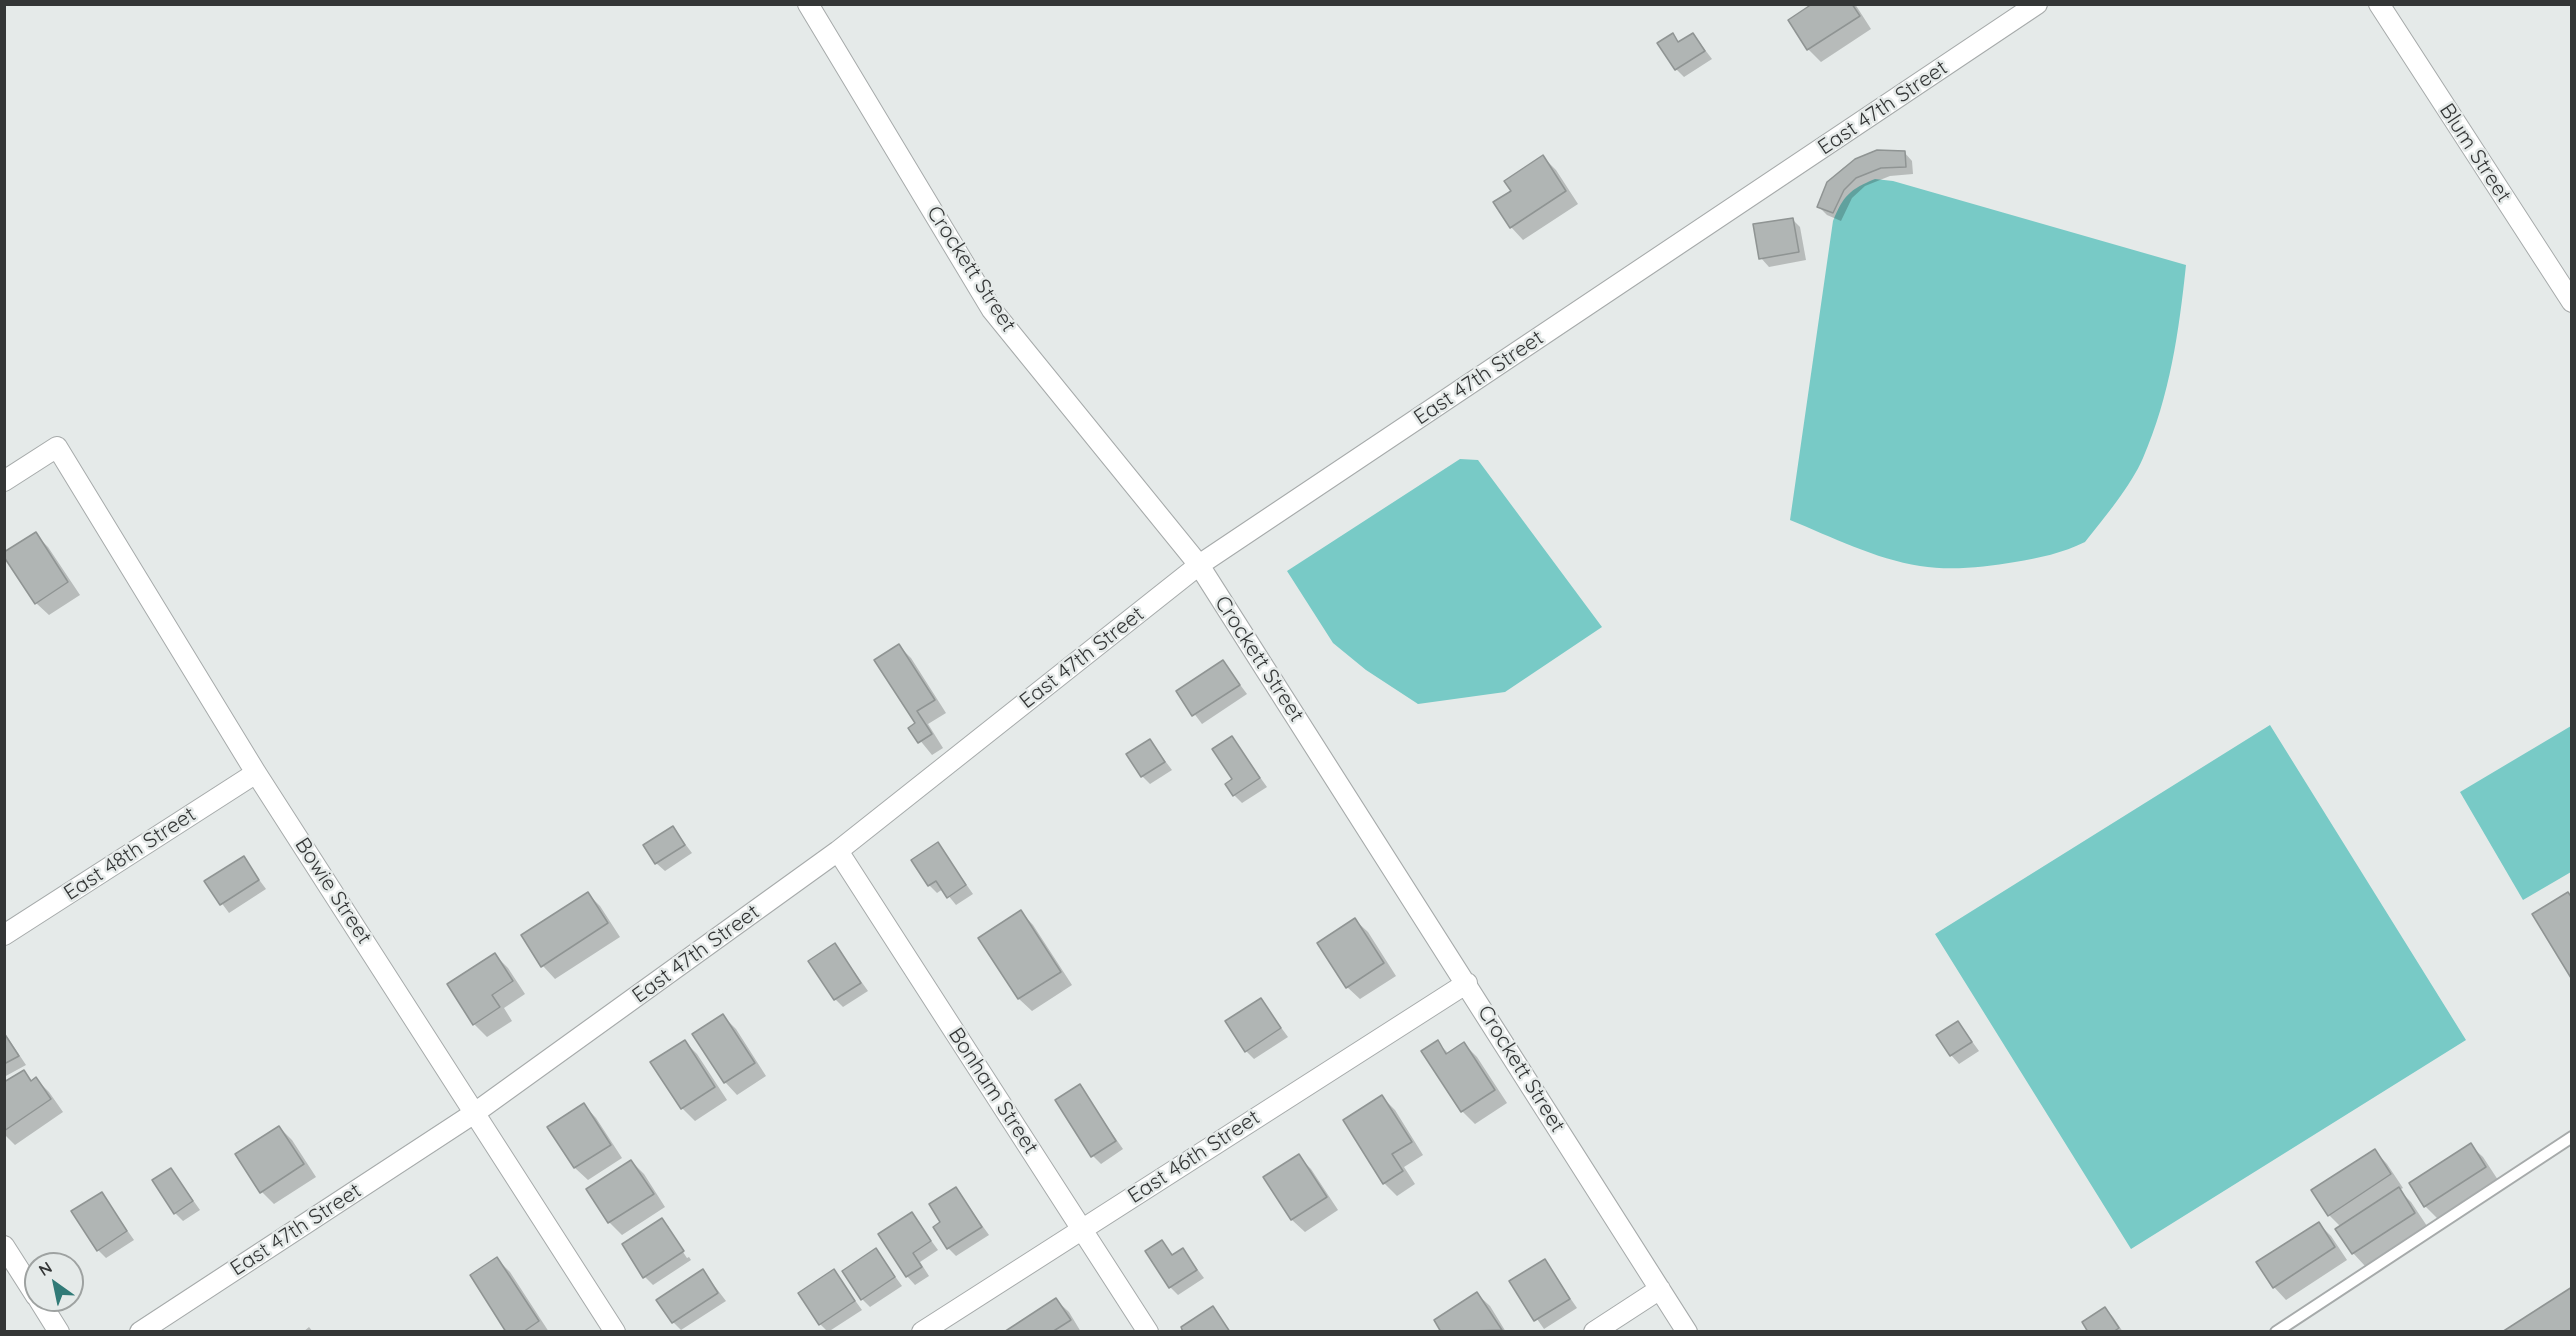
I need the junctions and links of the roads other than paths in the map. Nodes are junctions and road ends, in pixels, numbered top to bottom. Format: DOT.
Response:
graph roads {
  1 [pos="808,4"];
  2 [pos="2037,4"];
  3 [pos="2379,4"];
  4 [pos="2571,302"];
  5 [pos="4,481"];
  6 [pos="1199,565"];
  7 [pos="256,772"];
  8 [pos="838,851"];
  9 [pos="4,934"];
  10 [pos="1467,983"];
  11 [pos="476,1112"];
  12 [pos="2571,1137"];
  13 [pos="1082,1229"];
  14 [pos="4,1246"];
  15 [pos="24,1277"];
  16 [pos="1660,1289"];
  17 [pos="46,1312"];
  18 [pos="59,1332"];
  19 [pos="140,1332"];
  20 [pos="615,1332"];
  21 [pos="922,1332"];
  22 [pos="1148,1332"];
  23 [pos="1594,1332"];
  24 [pos="1687,1332"];
  25 [pos="2276,1332"];
  1 -- 6 [label="street, Crockett Street"];
  2 -- 6 [label="street, East 47th Street"];
  3 -- 4 [label="street, Blum Street"];
  5 -- 7 [label="street, Bowie Street"];
  6 -- 8 [label="street, East 47th Street"];
  6 -- 10 [label="street, Crockett Street"];
  7 -- 9 [label="street, East 48th Street"];
  7 -- 11 [label="street, Bowie Street"];
  8 -- 11 [label="street, East 47th Street"];
  8 -- 13 [label="street, Bonham Street"];
  10 -- 13 [label="street, East 46th Street"];
  10 -- 16 [label="street, Crockett Street"];
  11 -- 19 [label="street, East 47th Street"];
  11 -- 20 [label="street, Bowie Street"];
  12 -- 25 [label="lane"];
  13 -- 21 [label="street, East 46th Street"];
  13 -- 22 [label="street, Bonham Street"];
  14 -- 15 [label="street"];
  16 -- 23 [label="street"];
  16 -- 24 [label="street, Crockett Street"];
  17 -- 18 [label="street"];
}
